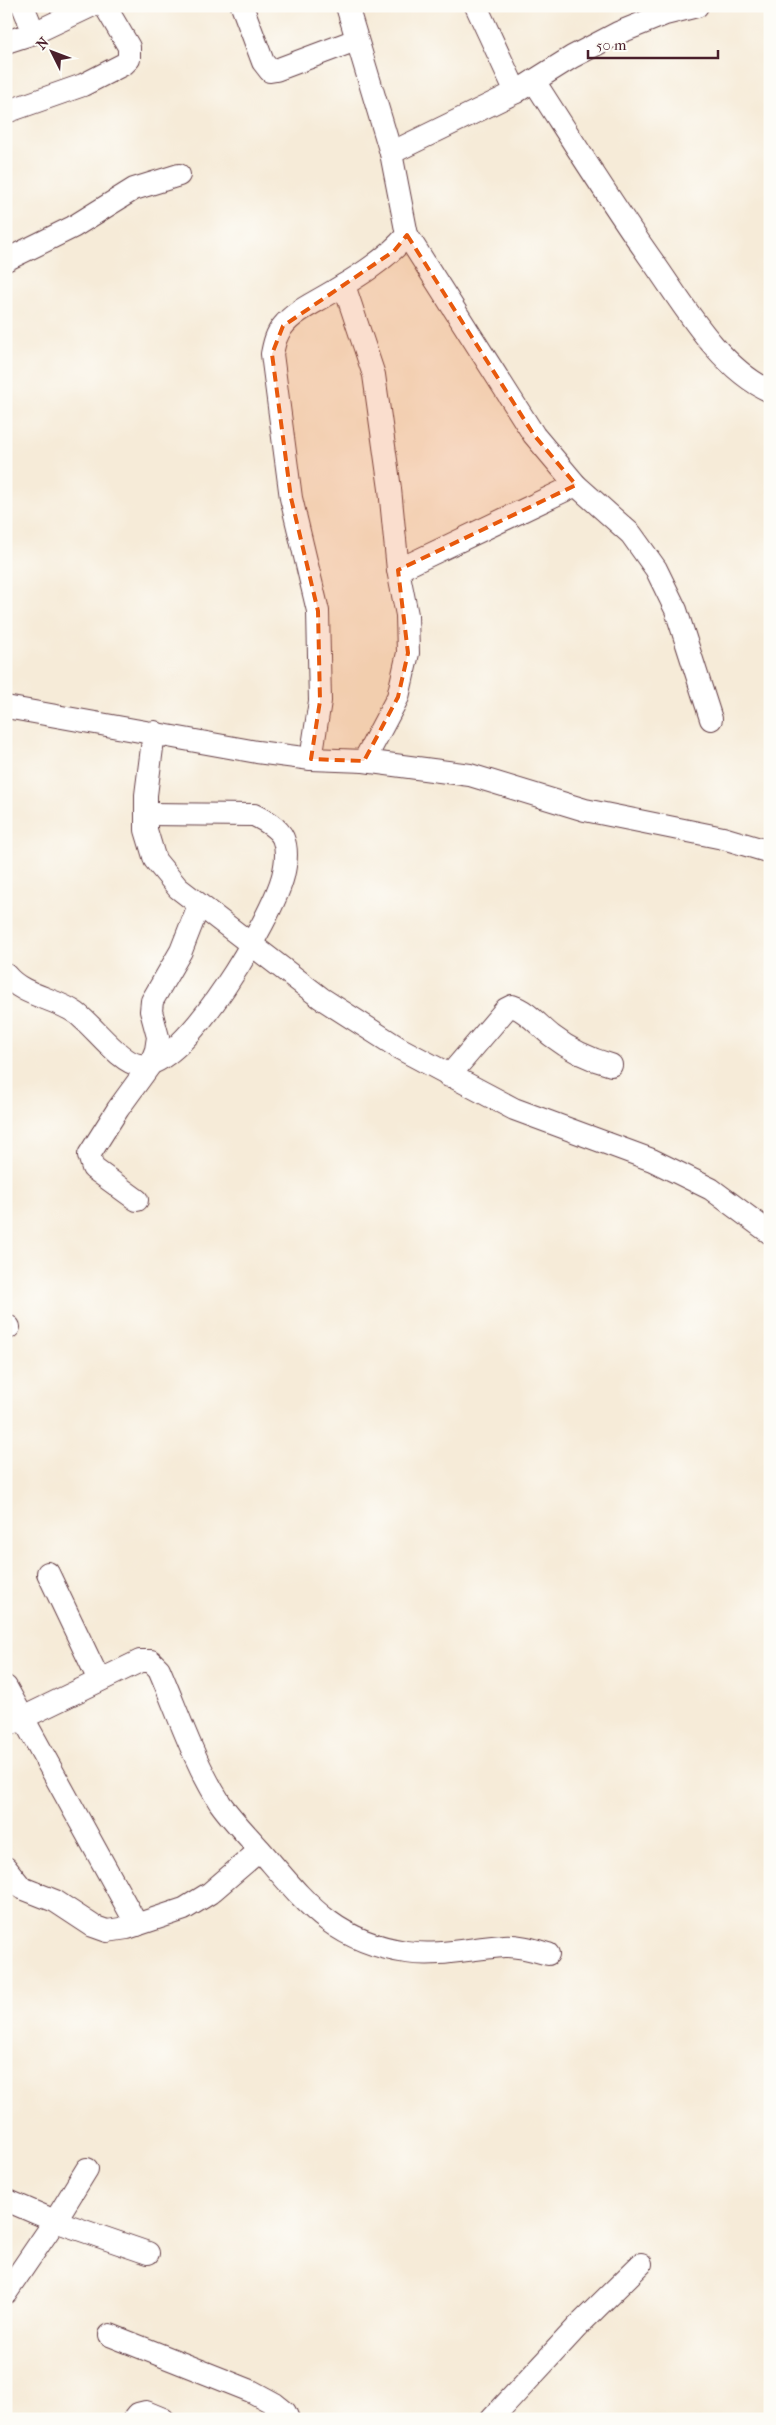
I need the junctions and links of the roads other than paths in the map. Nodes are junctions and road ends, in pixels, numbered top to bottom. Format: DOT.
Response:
graph roads {
  1 [pos="23,6"];
  2 [pos="90,6"];
  3 [pos="105,6"];
  4 [pos="242,6"];
  5 [pos="347,6"];
  6 [pos="476,6"];
  7 [pos="697,6"];
  8 [pos="34,33"];
  9 [pos="356,40"];
  10 [pos="6,42"];
  11 [pos="525,87"];
  12 [pos="6,112"];
  13 [pos="391,154"];
  14 [pos="179,175"];
  15 [pos="407,235"];
  16 [pos="6,260"];
  17 [pos="344,285"];
  18 [pos="770,391"];
  19 [pos="576,485"];
  20 [pos="398,570"];
  21 [pos="6,707"];
  22 [pos="711,718"];
  23 [pos="154,732"];
  24 [pos="312,758"];
  25 [pos="364,761"];
  26 [pos="146,814"];
  27 [pos="770,852"];
  28 [pos="199,905"];
  29 [pos="251,946"];
  30 [pos="6,976"];
  31 [pos="150,1065"];
  32 [pos="611,1065"];
  33 [pos="449,1076"];
  34 [pos="137,1200"];
  35 [pos="770,1233"];
  36 [pos="48,1573"];
  37 [pos="99,1680"];
  38 [pos="6,1687"];
  39 [pos="14,1722"];
  40 [pos="260,1850"];
  41 [pos="6,1868"];
  42 [pos="137,1924"];
  43 [pos="548,1954"];
  44 [pos="87,2169"];
  45 [pos="6,2200"];
  46 [pos="55,2222"];
  47 [pos="148,2253"];
  48 [pos="641,2264"];
  49 [pos="6,2292"];
  50 [pos="110,2334"];
  51 [pos="134,2419"];
  52 [pos="163,2419"];
  53 [pos="288,2419"];
  54 [pos="492,2419"];
  1 -- 8 [label="street"];
  2 -- 8 [label="street"];
  3 -- 12 [label="street"];
  4 -- 9 [label="street"];
  5 -- 9 [label="street"];
  6 -- 11 [label="street"];
  7 -- 11 [label="street"];
  8 -- 10 [label="street"];
  9 -- 13 [label="street"];
  11 -- 13 [label="street"];
  11 -- 18 [label="street"];
  13 -- 15 [label="street"];
  14 -- 16 [label="street"];
  15 -- 17 [label="street"];
  15 -- 19 [label="street"];
  17 -- 20 [label="street"];
  17 -- 24 [label="street"];
  19 -- 20 [label="street"];
  19 -- 22 [label="street"];
  20 -- 25 [label="street"];
  21 -- 23 [label="street"];
  23 -- 24 [label="street"];
  23 -- 26 [label="street"];
  24 -- 25 [label="street"];
  25 -- 27 [label="street"];
  26 -- 28 [label="street"];
  26 -- 29 [label="street"];
  28 -- 29 [label="street"];
  28 -- 31 [label="street"];
  29 -- 31 [label="street"];
  29 -- 33 [label="street"];
  30 -- 31 [label="street"];
  31 -- 34 [label="street"];
  32 -- 33 [label="street"];
  33 -- 35 [label="street"];
  36 -- 37 [label="street"];
  37 -- 39 [label="street"];
  37 -- 40 [label="street"];
  38 -- 39 [label="street"];
  39 -- 42 [label="street"];
  40 -- 42 [label="street"];
  40 -- 43 [label="street"];
  41 -- 42 [label="street"];
  44 -- 46 [label="street"];
  45 -- 46 [label="street"];
  46 -- 47 [label="street"];
  46 -- 49 [label="street"];
  48 -- 54 [label="street"];
  50 -- 53 [label="street"];
  51 -- 52 [label="street"];
}
